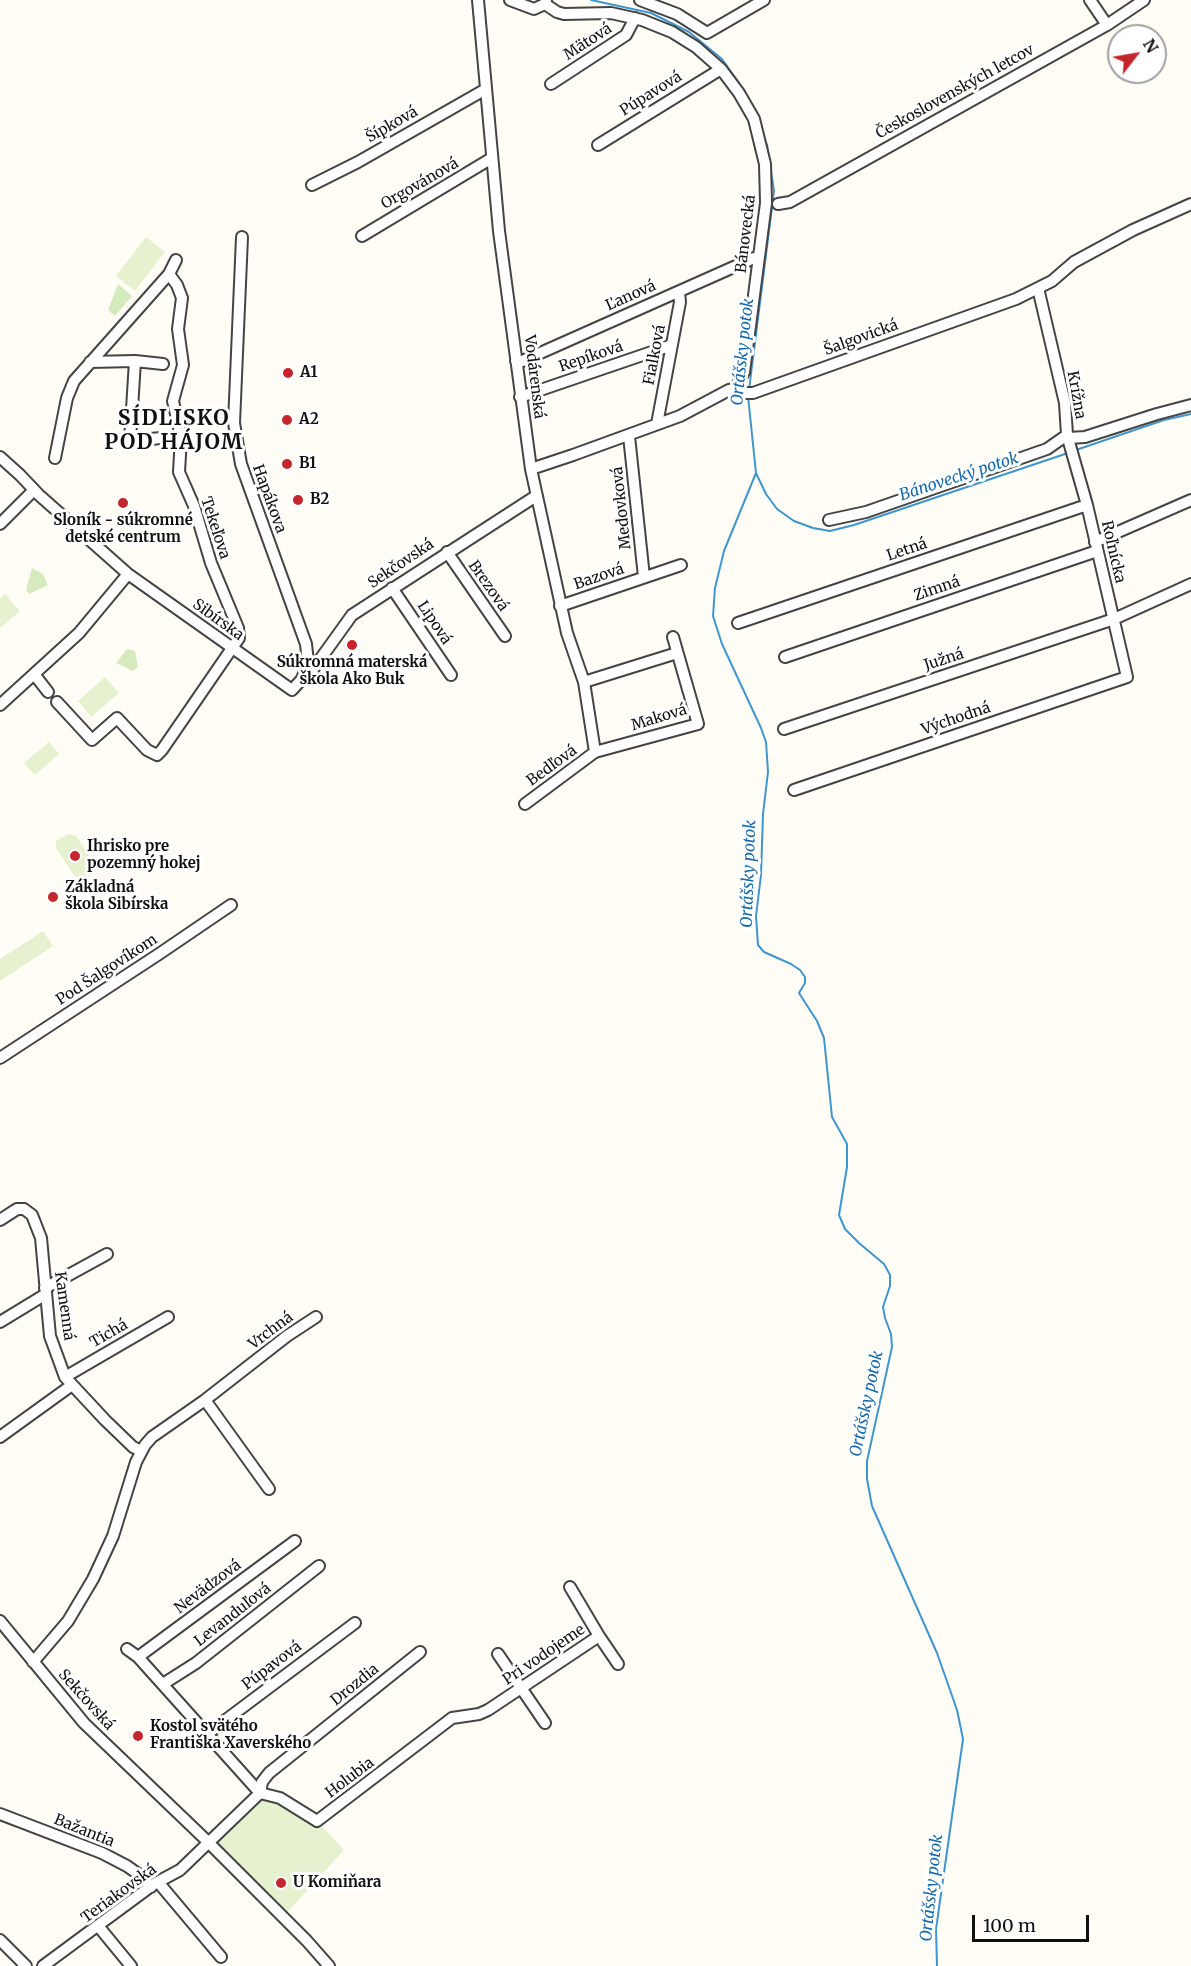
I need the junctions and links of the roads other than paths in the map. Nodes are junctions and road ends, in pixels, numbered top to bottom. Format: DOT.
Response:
graph roads {
  1 [pos="478,0"];
  2 [pos="510,0"];
  3 [pos="640,0"];
  4 [pos="764,0"];
  5 [pos="1090,0"];
  6 [pos="1143,0"];
  7 [pos="546,2"];
  8 [pos="635,18"];
  9 [pos="1108,24"];
  10 [pos="1107,25"];
  11 [pos="721,69"];
  12 [pos="551,84"];
  13 [pos="486,89"];
  14 [pos="598,145"];
  15 [pos="492,158"];
  16 [pos="312,184"];
  17 [pos="778,204"];
  18 [pos="1191,204"];
  19 [pos="362,236"];
  20 [pos="242,237"];
  21 [pos="758,258"];
  22 [pos="176,260"];
  23 [pos="169,274"];
  24 [pos="1038,288"];
  25 [pos="678,292"];
  26 [pos="672,345"];
  27 [pos="135,361"];
  28 [pos="516,361"];
  29 [pos="90,362"];
  30 [pos="163,364"];
  31 [pos="744,392"];
  32 [pos="520,397"];
  33 [pos="1191,405"];
  34 [pos="657,424"];
  35 [pos="629,436"];
  36 [pos="161,438"];
  37 [pos="1069,443"];
  38 [pos="0,457"];
  39 [pos="55,458"];
  40 [pos="531,469"];
  41 [pos="34,490"];
  42 [pos="536,496"];
  43 [pos="1191,500"];
  44 [pos="1087,505"];
  45 [pos="829,520"];
  46 [pos="0,524"];
  47 [pos="1096,547"];
  48 [pos="447,552"];
  49 [pos="681,565"];
  50 [pos="128,574"];
  51 [pos="644,577"];
  52 [pos="1191,584"];
  53 [pos="392,588"];
  54 [pos="560,606"];
  55 [pos="1114,619"];
  56 [pos="738,623"];
  57 [pos="505,636"];
  58 [pos="673,637"];
  59 [pos="232,649"];
  60 [pos="677,652"];
  61 [pos="785,657"];
  62 [pos="34,674"];
  63 [pos="451,675"];
  64 [pos="1127,677"];
  65 [pos="302,679"];
  66 [pos="584,682"];
  67 [pos="48,692"];
  68 [pos="57,702"];
  69 [pos="0,704"];
  70 [pos="784,729"];
  71 [pos="595,752"];
  72 [pos="794,790"];
  73 [pos="525,804"];
  74 [pos="231,905"];
  75 [pos="0,1058"];
  76 [pos="0,1220"];
  77 [pos="107,1254"];
  78 [pos="46,1291"];
  79 [pos="168,1317"];
  80 [pos="316,1317"];
  81 [pos="0,1322"];
  82 [pos="68,1381"];
  83 [pos="205,1400"];
  84 [pos="0,1437"];
  85 [pos="141,1451"];
  86 [pos="269,1489"];
  87 [pos="295,1541"];
  88 [pos="319,1566"];
  89 [pos="570,1587"];
  90 [pos="0,1621"];
  91 [pos="355,1623"];
  92 [pos="599,1636"];
  93 [pos="127,1648"];
  94 [pos="420,1652"];
  95 [pos="498,1654"];
  96 [pos="138,1657"];
  97 [pos="33,1662"];
  98 [pos="618,1664"];
  99 [pos="163,1684"];
  100 [pos="522,1688"];
  101 [pos="452,1718"];
  102 [pos="545,1723"];
  103 [pos="207,1734"];
  104 [pos="260,1793"];
  105 [pos="0,1814"];
  106 [pos="208,1842"];
  107 [pos="154,1884"];
  108 [pos="99,1927"];
  109 [pos="0,1940"];
  110 [pos="221,1957"];
  111 [pos="26,1966"];
  112 [pos="44,1966"];
  113 [pos="131,1966"];
  114 [pos="329,1966"];
  1 -- 13 [label="street, Vodárenská"];
  2 -- 7 [label="street, Bánovecká"];
  3 -- 4 [label="street"];
  5 -- 10 [label="street"];
  6 -- 9 [label="street, Československých letcov"];
  7 -- 8 [label="street, Bánovecká"];
  8 -- 11 [label="street, Bánovecká"];
  8 -- 12 [label="street, Mätová"];
  10 -- 17 [label="street, Československých letcov"];
  11 -- 14 [label="street, Púpavová"];
  11 -- 21 [label="street, Bánovecká"];
  13 -- 15 [label="street, Vodárenská"];
  13 -- 16 [label="street, Šípková"];
  15 -- 19 [label="street, Orgovánová"];
  15 -- 28 [label="street, Vodárenská"];
  18 -- 24 [label="street, Šalgovická"];
  20 -- 65 [label="street, Hapákova"];
  21 -- 25 [label="street, Ľanová"];
  21 -- 31 [label="street, Bánovecká"];
  22 -- 23 [label="street"];
  23 -- 29 [label="street"];
  23 -- 59 [label="street, Tekeľova"];
  24 -- 31 [label="street, Šalgovická"];
  24 -- 37 [label="street, Krížna"];
  25 -- 26 [label="street, Fialková"];
  25 -- 28 [label="street, Ľanová"];
  26 -- 32 [label="street, Repíková"];
  26 -- 34 [label="street, Fialková"];
  27 -- 29 [label="street"];
  27 -- 30 [label="street"];
  27 -- 36 [label="street"];
  28 -- 32 [label="street, Vodárenská"];
  29 -- 39 [label="street"];
  31 -- 34 [label="street, Šalgovická"];
  32 -- 40 [label="street, Vodárenská"];
  33 -- 37 [label="street"];
  34 -- 35 [label="street, Šalgovická"];
  35 -- 40 [label="street, Šalgovická"];
  35 -- 51 [label="street, Medovková"];
  37 -- 44 [label="street, Roľnícka"];
  37 -- 45 [label="street, Krížna"];
  38 -- 41 [label="street, Sibírska"];
  40 -- 42 [label="street, Vodárenská"];
  41 -- 46 [label="street"];
  41 -- 50 [label="street, Sibírska"];
  42 -- 48 [label="street, Sekčovská"];
  42 -- 54 [label="street, Vodárenská"];
  43 -- 47 [label="street, Zimná"];
  44 -- 47 [label="street, Roľnícka"];
  44 -- 56 [label="street, Letná"];
  47 -- 55 [label="street, Roľnícka"];
  47 -- 61 [label="street, Zimná"];
  48 -- 53 [label="street, Sekčovská"];
  48 -- 57 [label="street, Brezová"];
  49 -- 51 [label="street, Bazová"];
  50 -- 59 [label="street, Sibírska"];
  50 -- 62 [label="street"];
  51 -- 54 [label="street, Bazová"];
  52 -- 55 [label="street, Južná"];
  53 -- 63 [label="street, Lipová"];
  53 -- 65 [label="street, Sekčovská"];
  54 -- 66 [label="street, Vodárenská"];
  55 -- 64 [label="street, Roľnícka"];
  55 -- 70 [label="street, Južná"];
  58 -- 60 [label="street, Maková"];
  59 -- 65 [label="street, Sibírska"];
  59 -- 68 [label="street"];
  60 -- 66 [label="street"];
  60 -- 71 [label="street, Maková"];
  62 -- 67 [label="street"];
  62 -- 69 [label="street"];
  64 -- 72 [label="street, Východná"];
  66 -- 71 [label="street, Vodárenská"];
  71 -- 73 [label="street, Bedľová"];
  74 -- 75 [label="street, Pod Šalgovíkom"];
  76 -- 78 [label="street, Kamenná"];
  77 -- 78 [label="street"];
  78 -- 81 [label="street"];
  78 -- 82 [label="street, Kamenná"];
  79 -- 82 [label="street, Tichá"];
  80 -- 83 [label="street, Vrchná"];
  82 -- 84 [label="street, Tichá"];
  82 -- 85 [label="street, Kamenná"];
  83 -- 85 [label="street"];
  83 -- 86 [label="street"];
  85 -- 97 [label="street"];
  87 -- 96 [label="street, Nevädzová"];
  88 -- 99 [label="street, Levanduľová"];
  89 -- 92 [label="street, Pri vodojeme"];
  90 -- 97 [label="street, Sekčovská"];
  91 -- 103 [label="street, Púpavová"];
  92 -- 98 [label="street"];
  92 -- 100 [label="street, Pri vodojeme"];
  93 -- 96 [label="street"];
  94 -- 104 [label="street, Drozdia"];
  95 -- 100 [label="street"];
  96 -- 99 [label="street"];
  97 -- 106 [label="street, Sekčovská"];
  99 -- 103 [label="street"];
  100 -- 101 [label="street, Pri vodojeme"];
  100 -- 102 [label="street"];
  101 -- 104 [label="street, Holubia"];
  103 -- 104 [label="street"];
  104 -- 106 [label="street"];
  105 -- 107 [label="street, Bažantia"];
  106 -- 107 [label="street, Teriakovská"];
  106 -- 114 [label="street, Sekčovská"];
  107 -- 108 [label="street, Teriakovská"];
  107 -- 110 [label="street, Bažantia"];
  108 -- 112 [label="street, Teriakovská"];
  108 -- 113 [label="street"];
  109 -- 111 [label="street"];
}
